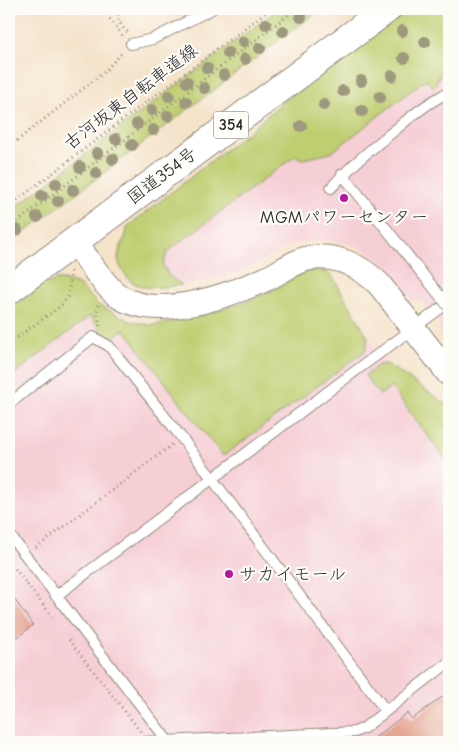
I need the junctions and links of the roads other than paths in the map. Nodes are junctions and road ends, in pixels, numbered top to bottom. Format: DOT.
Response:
graph roads {
  1 [pos="212,9"];
  2 [pos="387,9"];
  3 [pos="133,39"];
  4 [pos="449,99"];
  5 [pos="342,174"];
  6 [pos="331,188"];
  7 [pos="74,241"];
  8 [pos="9,290"];
  9 [pos="449,302"];
  10 [pos="449,307"];
  11 [pos="414,329"];
  12 [pos="449,374"];
  13 [pos="9,404"];
  14 [pos="212,478"];
  15 [pos="9,534"];
  16 [pos="56,596"];
  17 [pos="449,662"];
  18 [pos="386,711"];
  19 [pos="142,737"];
  20 [pos="167,740"];
  1 -- 3 [label="lane"];
  2 -- 7 [label="highway, 国道354号 / 354"];
  4 -- 5 [label="lane"];
  5 -- 6 [label="lane"];
  5 -- 10 [label="lane, bridge"];
  7 -- 8 [label="highway, 国道354号 / 354"];
  7 -- 11 [label="street"];
  9 -- 11 [label="lane"];
  11 -- 12 [label="street"];
  11 -- 14 [label="lane"];
  13 -- 14 [label="lane"];
  14 -- 16 [label="lane"];
  14 -- 18 [label="lane"];
  15 -- 16 [label="lane"];
  16 -- 20 [label="lane"];
  17 -- 18 [label="lane"];
  18 -- 20 [label="lane"];
  19 -- 20 [label="lane"];
}
